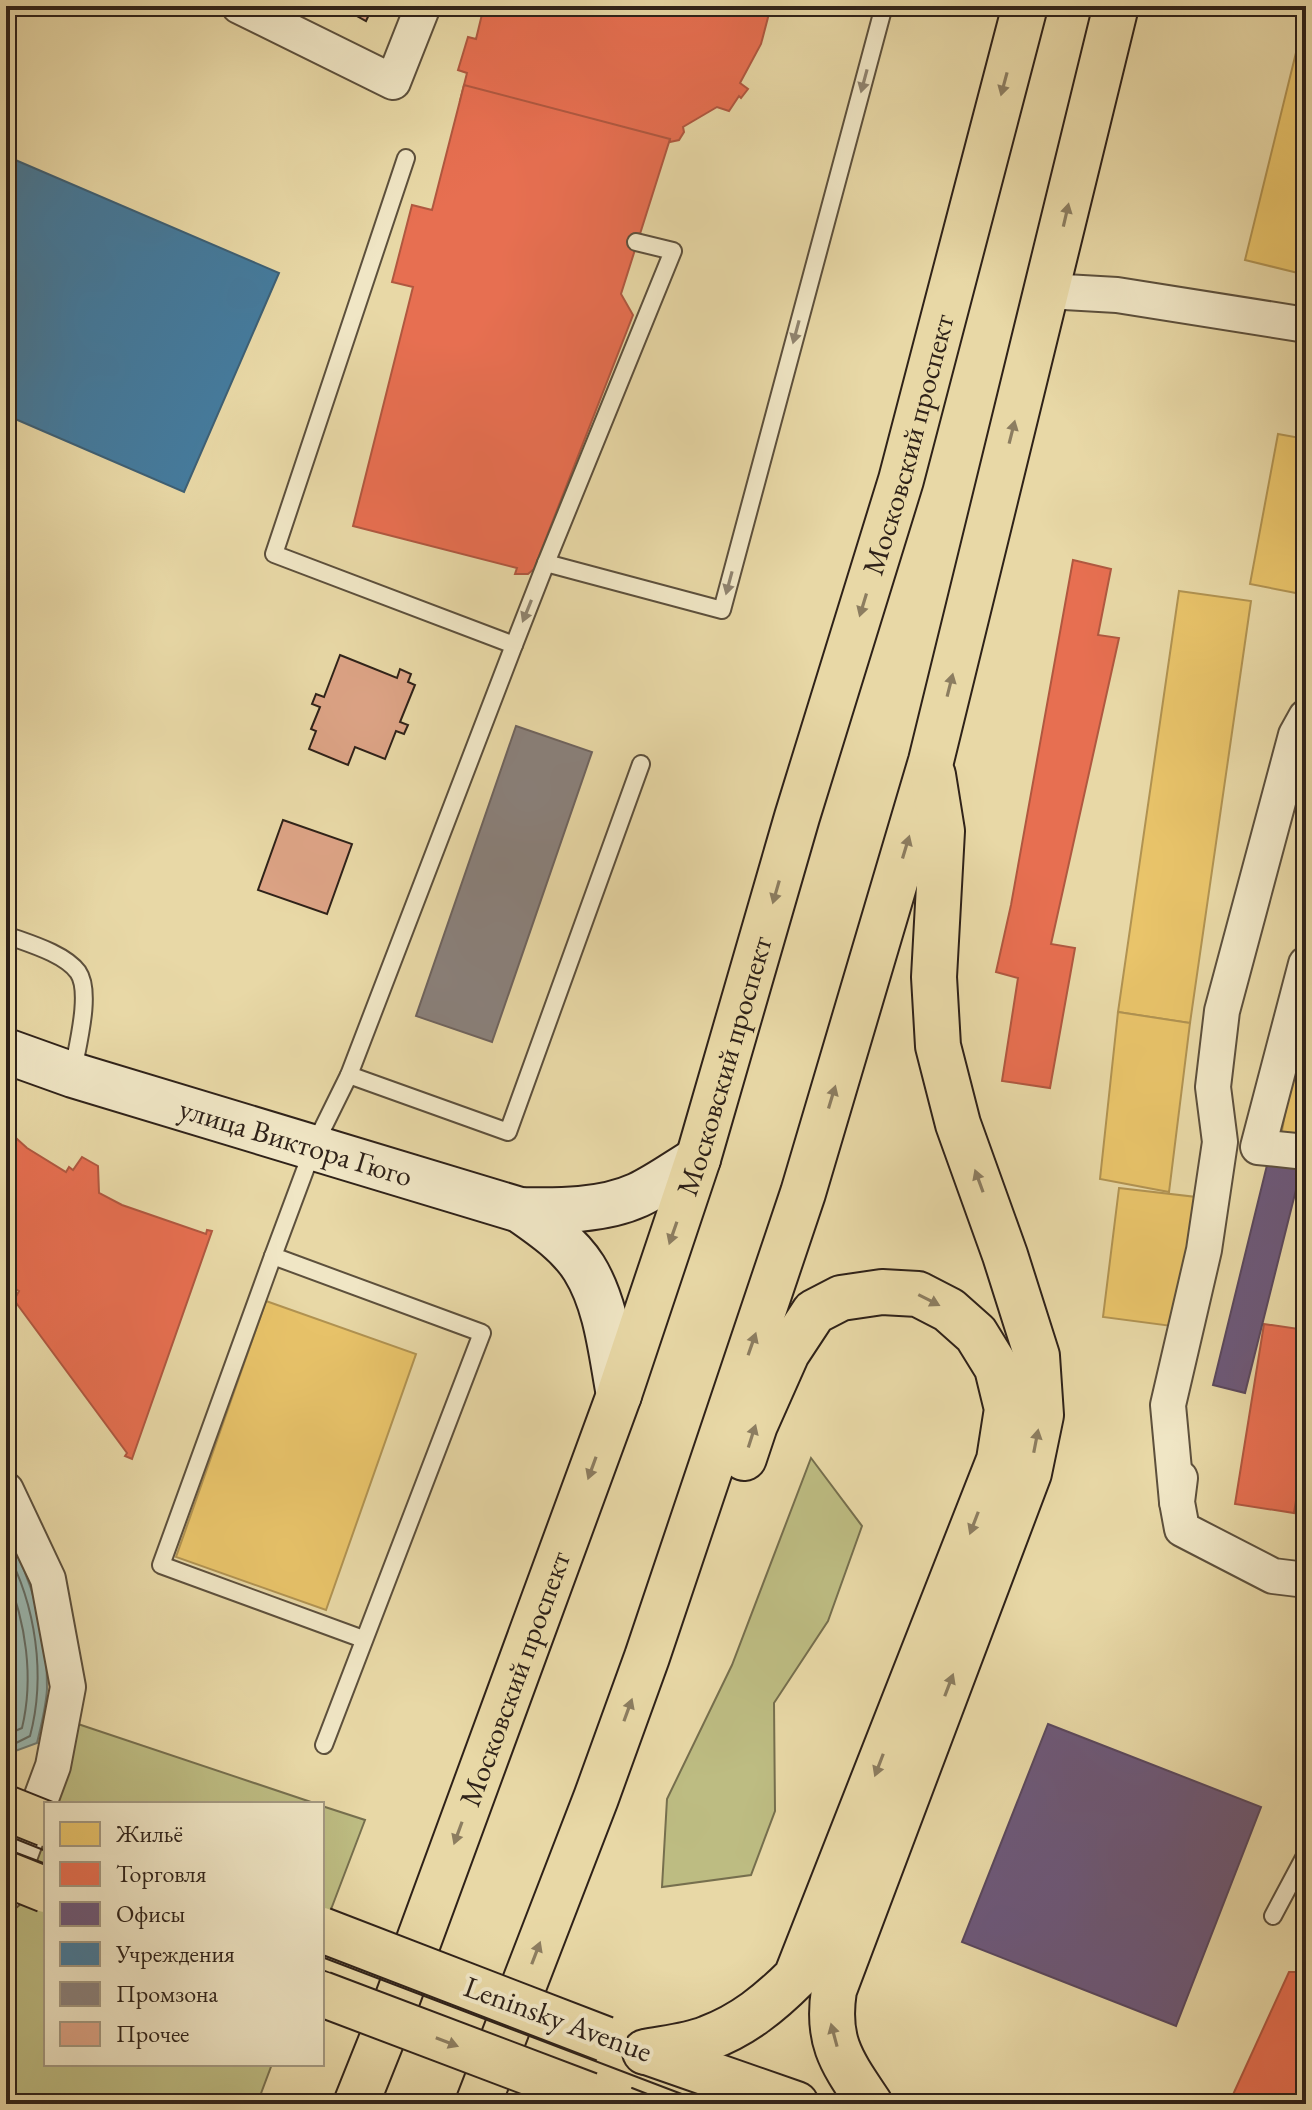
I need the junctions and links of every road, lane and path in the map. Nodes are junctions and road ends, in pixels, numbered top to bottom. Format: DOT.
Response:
graph roads {
  1 [pos="239,6"];
  2 [pos="423,6"];
  3 [pos="884,6"];
  4 [pos="1116,6"];
  5 [pos="1021,7"];
  6 [pos="406,158"];
  7 [pos="636,242"];
  8 [pos="1047,291"];
  9 [pos="1306,325"];
  10 [pos="546,563"];
  11 [pos="514,645"];
  12 [pos="1306,717"];
  13 [pos="931,761"];
  14 [pos="641,764"];
  15 [pos="6,935"];
  16 [pos="1306,964"];
  17 [pos="6,1051"];
  18 [pos="73,1075"];
  19 [pos="349,1075"];
  20 [pos="314,1146"];
  21 [pos="1306,1152"];
  22 [pos="698,1159"];
  23 [pos="520,1210"];
  24 [pos="273,1256"];
  25 [pos="619,1395"];
  26 [pos="1186,1426"];
  27 [pos="6,1490"];
  28 [pos="1177,1502"];
  29 [pos="1290,1578"];
  30 [pos="363,1639"];
  31 [pos="647,1657"];
  32 [pos="324,1745"];
  33 [pos="6,1808"];
  34 [pos="44,1823"];
  35 [pos="1306,1854"];
  36 [pos="6,1874"];
  37 [pos="44,1889"];
  38 [pos="6,1893"];
  39 [pos="1273,1916"];
  40 [pos="324,1931"];
  41 [pos="324,1995"];
  42 [pos="625,2045"];
  43 [pos="600,2101"];
  44 [pos="356,2104"];
  45 [pos="478,2104"];
  46 [pos="796,2104"];
  47 [pos="870,2104"];
  1 -- 2 [label="street"];
  3 -- 10 [label="lane, one-way"];
  8 -- 4 [label="main road, one-way"];
  5 -- 22 [label="main road, Московский проспект, one-way"];
  6 -- 11 [label="lane"];
  7 -- 10 [label="lane"];
  8 -- 9 [label="street"];
  13 -- 8 [label="main road, one-way"];
  10 -- 11 [label="lane, one-way"];
  11 -- 19 [label="lane"];
  12 -- 28 [label="street"];
  31 -- 13 [label="main road, one-way"];
  47 -- 13 [label="main road, one-way"];
  14 -- 19 [label="lane"];
  15 -- 18 [label="lane"];
  16 -- 21 [label="street"];
  17 -- 18 [label="street, улица Виктора Гюго"];
  18 -- 20 [label="street, улица Виктора Гюго"];
  19 -- 20 [label="lane"];
  20 -- 23 [label="street, улица Виктора Гюго"];
  20 -- 24 [label="lane"];
  22 -- 23 [label="street, улица Виктора Гюго"];
  22 -- 25 [label="main road, Московский проспект, one-way"];
  23 -- 25 [label="street, улица Виктора Гюго"];
  24 -- 30 [label="lane"];
  24 -- 30 [label="lane"];
  25 -- 44 [label="main road, Московский проспект, one-way"];
  26 -- 28 [label="street"];
  27 -- 38 [label="street"];
  28 -- 29 [label="street"];
  30 -- 32 [label="lane"];
  31 -- 42 [label="main road, one-way"];
  45 -- 31 [label="main road, one-way"];
  33 -- 34 [label="main road, bridge"];
  35 -- 39 [label="lane"];
  36 -- 37 [label="main road, bridge"];
  40 -- 42 [label="main road, Leninsky Avenue, bridge"];
  41 -- 43 [label="main road, Leninsky Avenue, one-way, bridge"];
  42 -- 46 [label="main road, Leninsky Avenue"];
}
